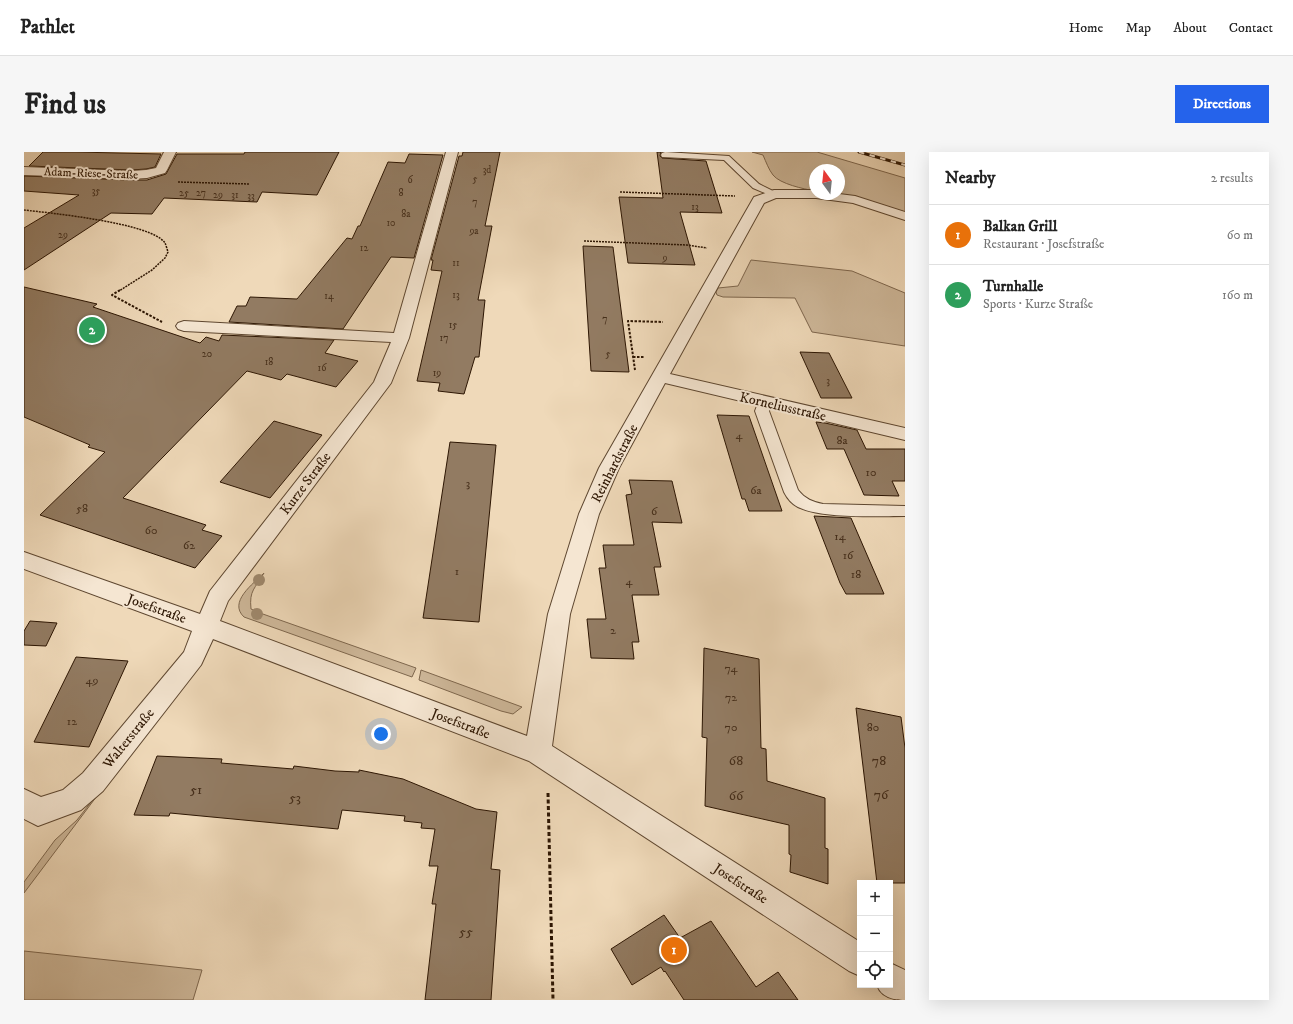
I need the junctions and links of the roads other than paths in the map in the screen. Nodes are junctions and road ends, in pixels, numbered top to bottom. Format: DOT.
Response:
graph roads {
  1 [pos="170,152"];
  2 [pos="452,152"];
  3 [pos="665,155"];
  4 [pos="24,171"];
  5 [pos="809,194"];
  6 [pos="767,197"];
  7 [pos="845,198"];
  8 [pos="905,216"];
  9 [pos="184,326"];
  10 [pos="401,338"];
  11 [pos="660,377"];
  12 [pos="765,401"];
  13 [pos="905,434"];
  14 [pos="905,511"];
  15 [pos="24,560"];
  16 [pos="206,626"];
  17 [pos="538,752"];
  18 [pos="24,802"];
  19 [pos="857,958"];
  20 [pos="893,981"];
  21 [pos="905,989"];
  1 -- 4 [label="street, Adam-Riese-Straße"];
  2 -- 10 [label="street, Kurze Straße"];
  3 -- 6 [label="lane"];
  5 -- 6 [label="street"];
  6 -- 11 [label="street, Reinhardstraße"];
  7 -- 8 [label="street"];
  9 -- 10 [label="street"];
  10 -- 16 [label="street, Kurze Straße"];
  11 -- 12 [label="street, Korneliusstraße"];
  11 -- 17 [label="street, Reinhardstraße"];
  12 -- 13 [label="street, Korneliusstraße"];
  12 -- 14 [label="lane"];
  15 -- 16 [label="street, Josefstraße"];
  16 -- 17 [label="street, Josefstraße"];
  16 -- 18 [label="street, Walterstraße"];
  17 -- 19 [label="street, Josefstraße"];
  20 -- 21 [label="street"];
}
